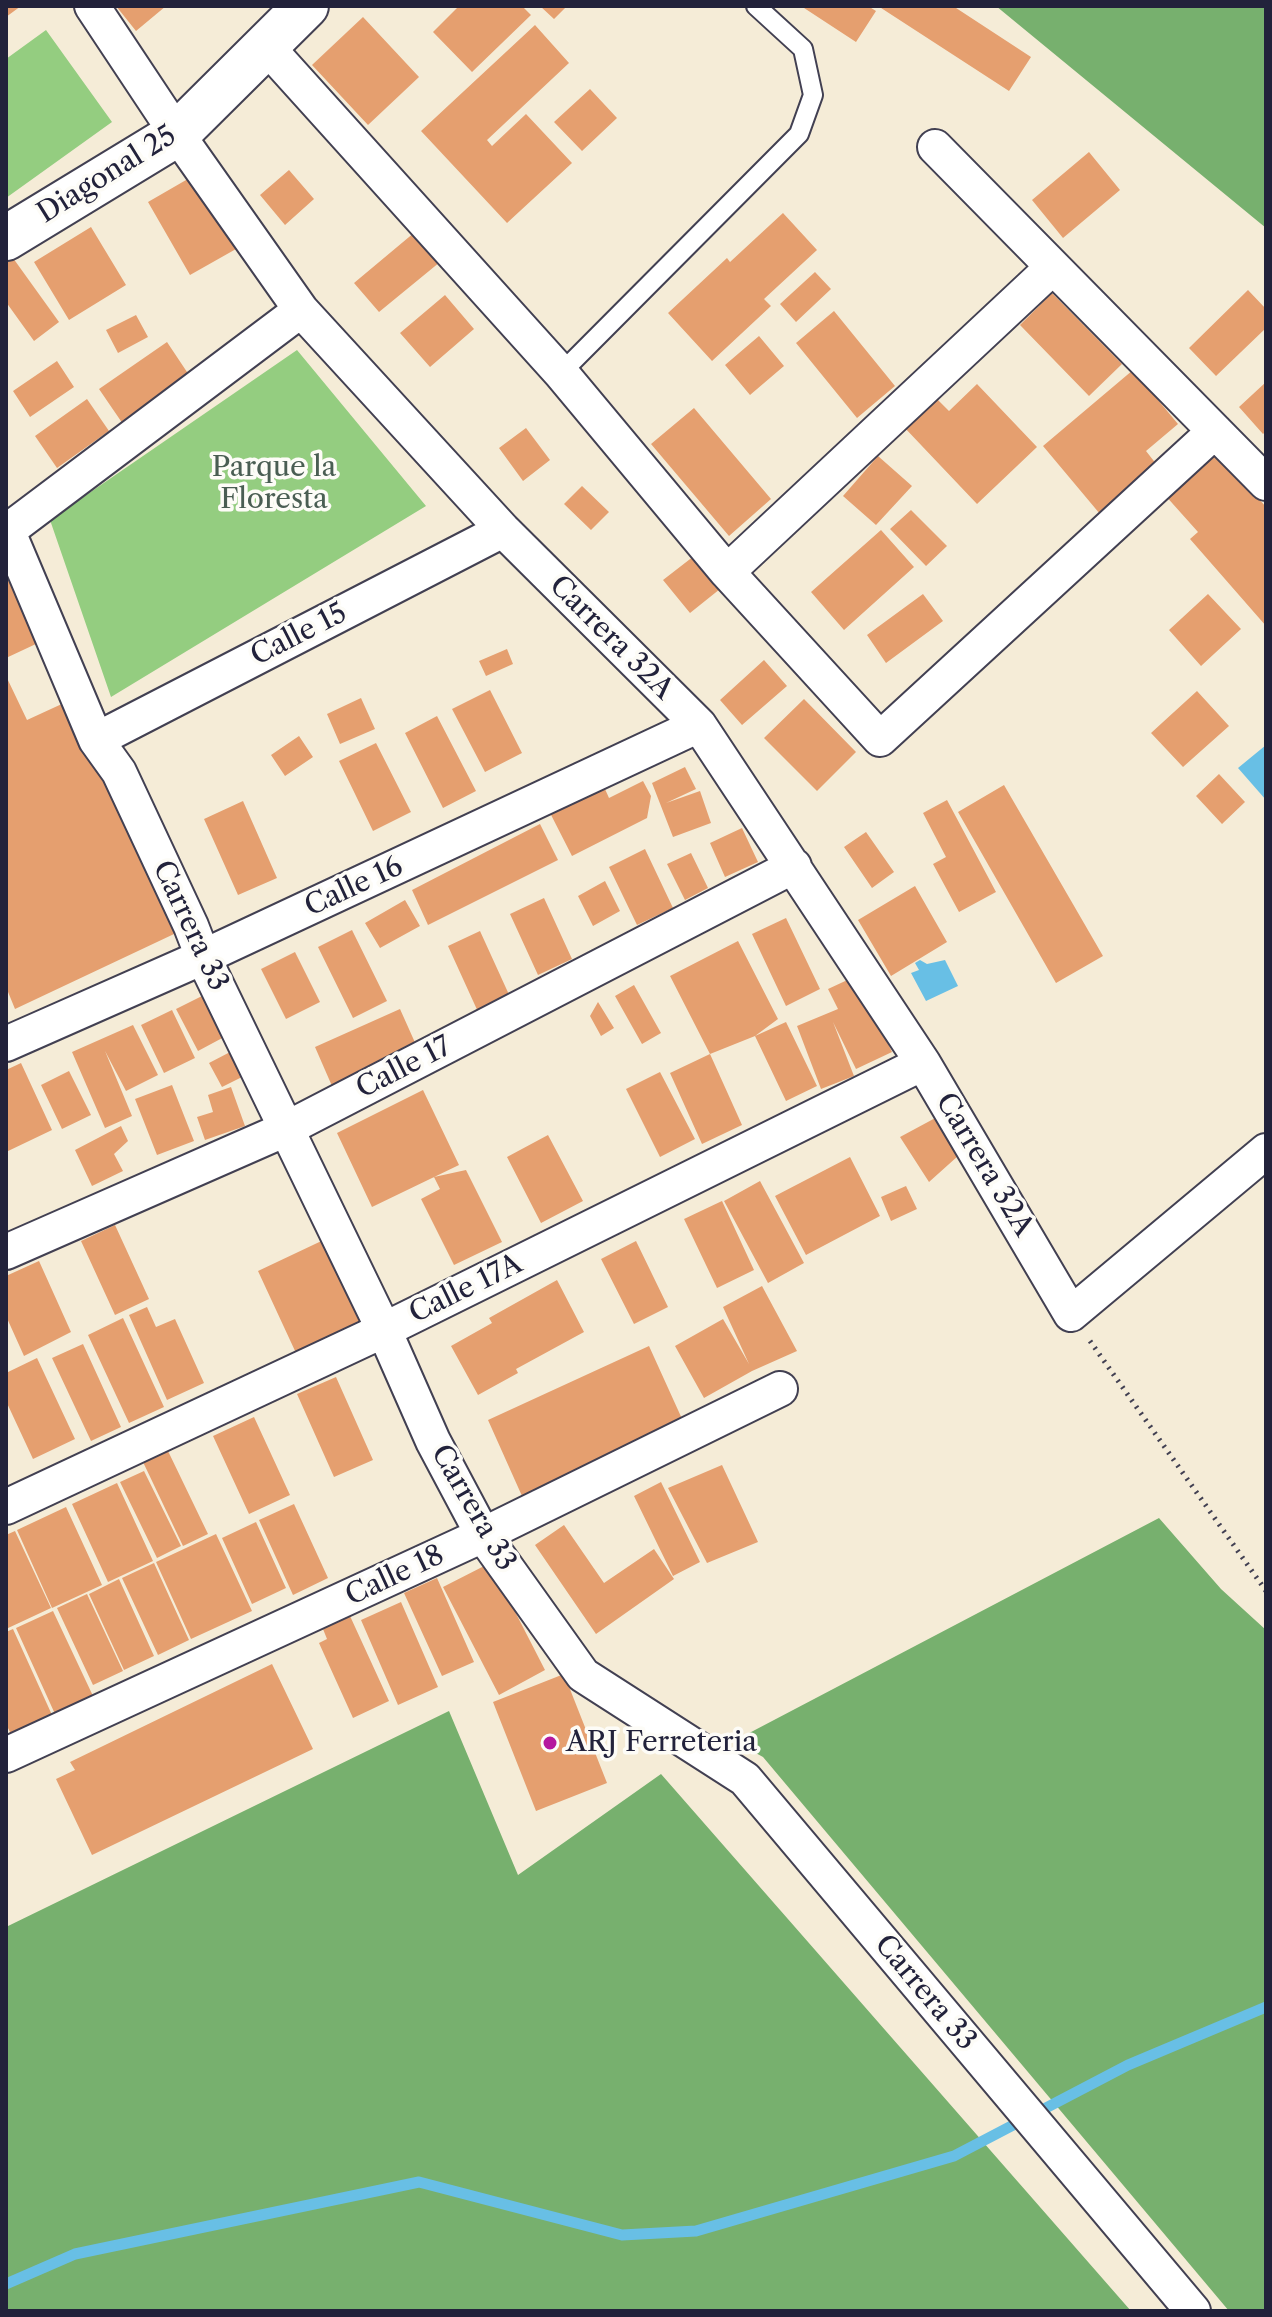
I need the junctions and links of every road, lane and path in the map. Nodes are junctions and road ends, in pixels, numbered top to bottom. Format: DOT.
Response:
graph roads {
  1 [pos="92,6"];
  2 [pos="306,6"];
  3 [pos="756,6"];
  4 [pos="266,46"];
  5 [pos="177,134"];
  6 [pos="935,147"];
  7 [pos="6,238"];
  8 [pos="1053,267"];
  9 [pos="301,310"];
  10 [pos="561,373"];
  11 [pos="1215,431"];
  12 [pos="1266,483"];
  13 [pos="7,530"];
  14 [pos="503,530"];
  15 [pos="727,572"];
  16 [pos="699,725"];
  17 [pos="96,740"];
  18 [pos="794,866"];
  19 [pos="203,957"];
  20 [pos="6,1044"];
  21 [pos="923,1063"];
  22 [pos="286,1129"];
  23 [pos="1266,1151"];
  24 [pos="6,1252"];
  25 [pos="1071,1314"];
  26 [pos="384,1330"];
  27 [pos="780,1389"];
  28 [pos="6,1507"];
  29 [pos="483,1535"];
  30 [pos="1266,1591"];
  31 [pos="6,1755"];
  32 [pos="1193,2311"];
  1 -- 5 [label="street, Carrera 32A"];
  2 -- 4 [label="main road, Diagonal 25"];
  3 -- 10 [label="lane"];
  4 -- 5 [label="main road, Diagonal 25"];
  4 -- 10 [label="street"];
  5 -- 7 [label="main road, Diagonal 25"];
  5 -- 9 [label="street, Carrera 32A"];
  6 -- 8 [label="street"];
  8 -- 11 [label="street"];
  8 -- 15 [label="street"];
  9 -- 13 [label="street"];
  9 -- 14 [label="street, Carrera 32A"];
  10 -- 15 [label="street"];
  11 -- 12 [label="street"];
  11 -- 15 [label="street"];
  13 -- 17 [label="street, Carrera 33"];
  14 -- 16 [label="street, Carrera 32A"];
  14 -- 17 [label="street, Calle 15"];
  16 -- 18 [label="street, Carrera 32A"];
  16 -- 19 [label="street, Calle 16"];
  17 -- 19 [label="street, Carrera 33"];
  18 -- 21 [label="street, Carrera 32A"];
  18 -- 22 [label="street, Calle 17"];
  19 -- 20 [label="street, Calle 16"];
  19 -- 22 [label="street, Carrera 33"];
  21 -- 25 [label="street, Carrera 32A"];
  21 -- 26 [label="street, Calle 17A"];
  22 -- 24 [label="street, Calle 17"];
  22 -- 26 [label="street, Carrera 33"];
  23 -- 25 [label="street"];
  25 -- 30 [label="path"];
  26 -- 28 [label="street, Calle 17A"];
  26 -- 29 [label="street, Carrera 33"];
  27 -- 29 [label="street, Calle 18"];
  29 -- 31 [label="street, Calle 18"];
  29 -- 32 [label="street, Carrera 33"];
}
